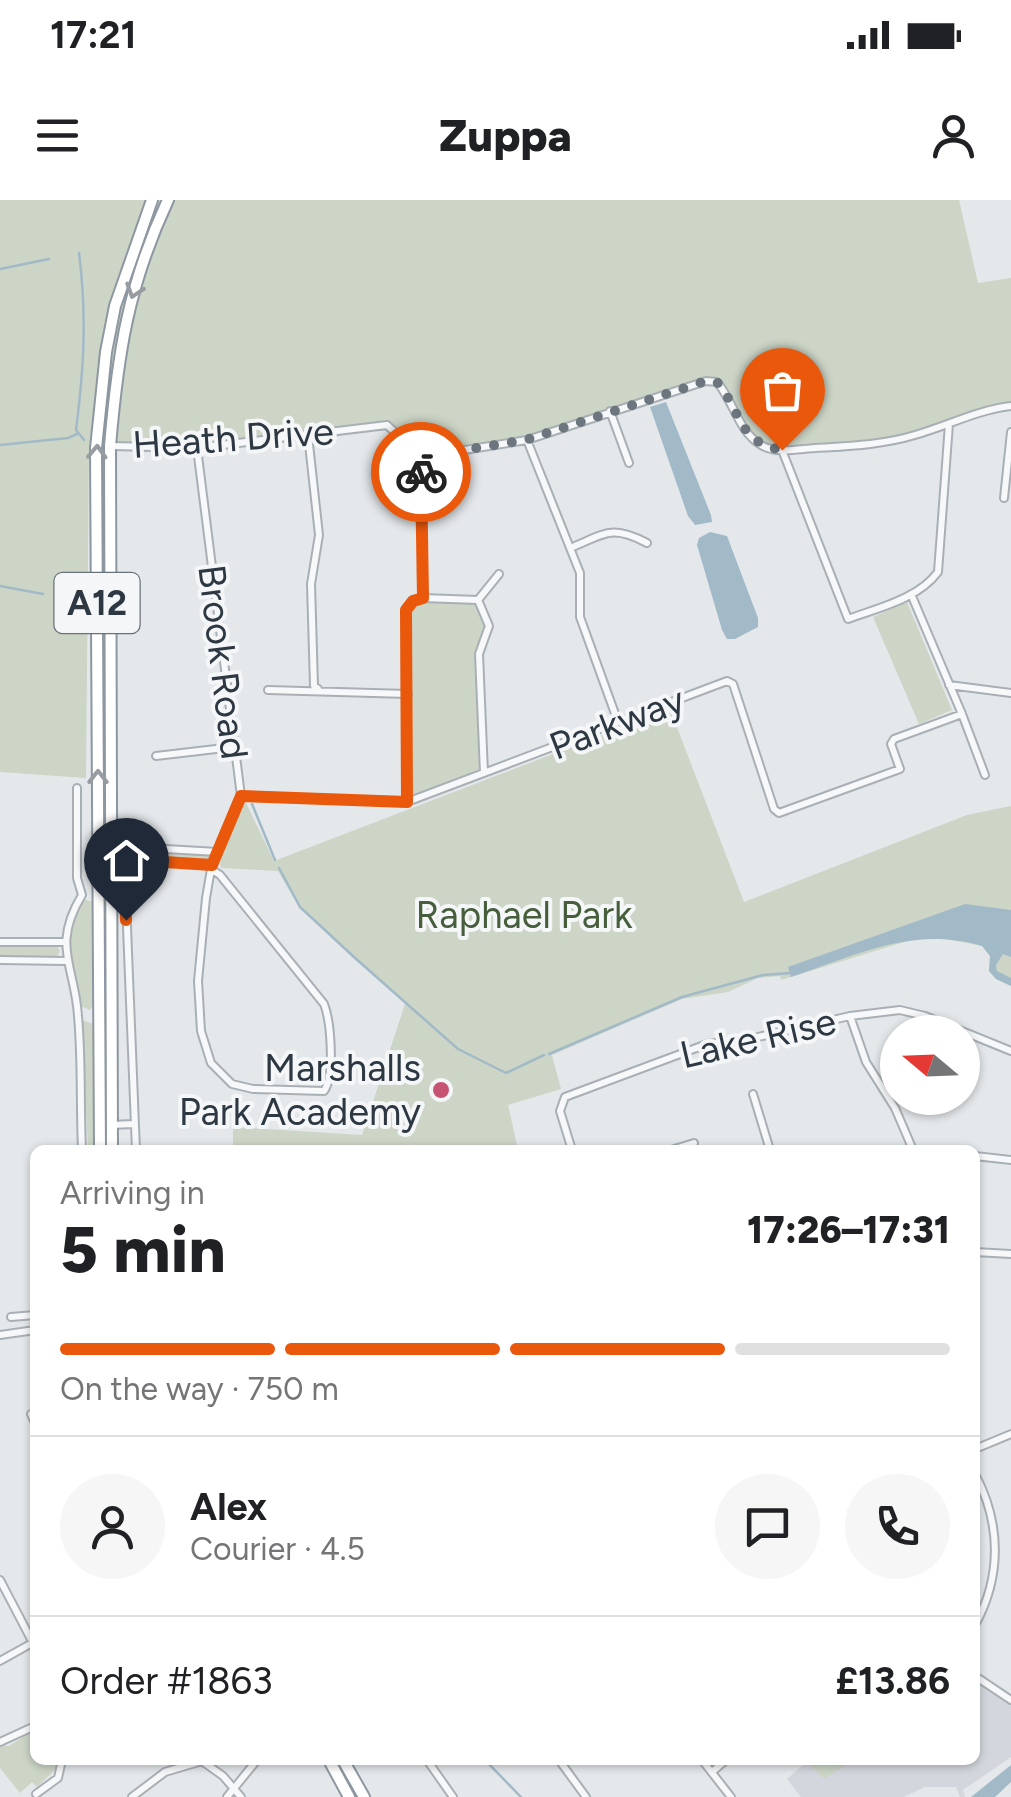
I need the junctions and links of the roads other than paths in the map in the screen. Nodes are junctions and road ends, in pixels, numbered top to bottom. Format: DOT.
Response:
graph roads {
  1 [pos="152,200"];
  2 [pos="168,200"];
  3 [pos="1011,406"];
  4 [pos="610,411"];
  5 [pos="948,424"];
  6 [pos="1011,432"];
  7 [pos="308,436"];
  8 [pos="526,440"];
  9 [pos="110,446"];
  10 [pos="197,448"];
  11 [pos="782,450"];
  12 [pos="420,457"];
  13 [pos="630,463"];
  14 [pos="1004,498"];
  15 [pos="647,543"];
  16 [pos="570,548"];
  17 [pos="499,574"];
  18 [pos="911,594"];
  19 [pos="423,598"];
  20 [pos="478,600"];
  21 [pos="949,685"];
  22 [pos="268,690"];
  23 [pos="318,690"];
  24 [pos="1011,693"];
  25 [pos="408,694"];
  26 [pos="962,714"];
  27 [pos="618,722"];
  28 [pos="233,746"];
  29 [pos="156,756"];
  30 [pos="484,773"];
  31 [pos="984,775"];
  32 [pos="76,788"];
  33 [pos="241,796"];
  34 [pos="407,802"];
  35 [pos="218,852"];
  36 [pos="118,854"];
  37 [pos="212,867"];
  38 [pos="98,892"];
  39 [pos="82,894"];
  40 [pos="0,942"];
  41 [pos="66,942"];
  42 [pos="0,960"];
  43 [pos="65,961"];
  44 [pos="78,1010"];
  45 [pos="99,1014"];
  46 [pos="850,1016"];
  47 [pos="1011,1051"];
  48 [pos="753,1094"];
  49 [pos="132,1124"];
  50 [pos="112,1125"];
  51 [pos="694,1144"];
  52 [pos="82,1145"];
  53 [pos="100,1145"];
  54 [pos="112,1145"];
  55 [pos="135,1145"];
  56 [pos="570,1145"];
  57 [pos="690,1145"];
  58 [pos="768,1145"];
  59 [pos="911,1145"];
  60 [pos="980,1157"];
  61 [pos="1011,1160"];
  62 [pos="980,1252"];
  63 [pos="1011,1254"];
  64 [pos="30,1316"];
  65 [pos="10,1317"];
  66 [pos="30,1331"];
  67 [pos="0,1335"];
  68 [pos="1011,1434"];
  69 [pos="980,1447"];
  70 [pos="980,1485"];
  71 [pos="0,1580"];
  72 [pos="980,1614"];
  73 [pos="30,1635"];
  74 [pos="30,1644"];
  75 [pos="0,1662"];
  76 [pos="980,1679"];
  77 [pos="1011,1700"];
  78 [pos="30,1728"];
  79 [pos="0,1742"];
  80 [pos="61,1765"];
  81 [pos="183,1765"];
  82 [pos="209,1765"];
  83 [pos="253,1765"];
  84 [pos="331,1765"];
  85 [pos="346,1765"];
  86 [pos="431,1765"];
  87 [pos="563,1765"];
  88 [pos="706,1765"];
  89 [pos="720,1765"];
  90 [pos="712,1772"];
  91 [pos="233,1788"];
  92 [pos="36,1794"];
  93 [pos="132,1797"];
  94 [pos="227,1797"];
  95 [pos="241,1797"];
  96 [pos="349,1797"];
  97 [pos="364,1797"];
  98 [pos="453,1797"];
  99 [pos="586,1797"];
  100 [pos="731,1797"];
  38 -- 1 [label="highway, A12, one-way"];
  2 -- 9 [label="highway, A12, one-way"];
  3 -- 5 [label="street"];
  4 -- 8 [label="street"];
  4 -- 11 [label="street"];
  4 -- 13 [label="street"];
  5 -- 11 [label="street"];
  5 -- 18 [label="street"];
  6 -- 14 [label="street"];
  7 -- 10 [label="street, Heath Drive"];
  7 -- 12 [label="street, Heath Drive"];
  7 -- 23 [label="street"];
  8 -- 12 [label="street"];
  8 -- 16 [label="street"];
  9 -- 10 [label="street, Heath Drive"];
  9 -- 36 [label="highway, A12"];
  10 -- 28 [label="street, Brook Road"];
  11 -- 18 [label="street"];
  12 -- 19 [label="street"];
  15 -- 16 [label="street"];
  16 -- 27 [label="street"];
  17 -- 20 [label="street"];
  18 -- 21 [label="street"];
  19 -- 20 [label="street"];
  19 -- 25 [label="street"];
  20 -- 30 [label="street"];
  21 -- 24 [label="street"];
  21 -- 26 [label="street"];
  22 -- 23 [label="street"];
  23 -- 25 [label="street"];
  25 -- 34 [label="street"];
  26 -- 27 [label="street, Parkway"];
  26 -- 31 [label="street"];
  27 -- 30 [label="street, Parkway"];
  28 -- 29 [label="street"];
  28 -- 33 [label="street, Brook Road"];
  30 -- 34 [label="street, Parkway"];
  32 -- 39 [label="street"];
  33 -- 34 [label="street, Parkway"];
  33 -- 35 [label="street, Brook Road"];
  35 -- 36 [label="street"];
  35 -- 37 [label="street, Brook Road"];
  36 -- 37 [label="street"];
  36 -- 49 [label="street"];
  36 -- 50 [label="highway, A12"];
  37 -- 37 [label="street, Brook Road"];
  38 -- 39 [label="street"];
  38 -- 45 [label="highway, A12"];
  39 -- 41 [label="street"];
  40 -- 41 [label="street"];
  41 -- 43 [label="street"];
  42 -- 43 [label="street"];
  43 -- 44 [label="street"];
  44 -- 45 [label="street"];
  44 -- 52 [label="street"];
  45 -- 53 [label="highway, A12"];
  46 -- 47 [label="street, Lake Rise"];
  46 -- 56 [label="street, Lake Rise"];
  46 -- 59 [label="street"];
  48 -- 58 [label="street"];
  49 -- 50 [label="street"];
  49 -- 55 [label="street"];
  50 -- 54 [label="highway, A12"];
  51 -- 57 [label="street"];
  60 -- 61 [label="street"];
  62 -- 63 [label="street"];
  64 -- 65 [label="street"];
  66 -- 67 [label="street"];
  68 -- 69 [label="street"];
  70 -- 72 [label="street"];
  71 -- 73 [label="street"];
  74 -- 75 [label="street"];
  76 -- 77 [label="street"];
  78 -- 79 [label="street"];
  80 -- 92 [label="street"];
  81 -- 93 [label="street"];
  82 -- 91 [label="street"];
  83 -- 91 [label="street"];
  84 -- 96 [label="highway"];
  85 -- 97 [label="highway"];
  86 -- 98 [label="street"];
  87 -- 99 [label="street"];
  88 -- 90 [label="street"];
  89 -- 90 [label="street"];
  90 -- 100 [label="street"];
  91 -- 94 [label="street"];
  91 -- 95 [label="street"];
}
